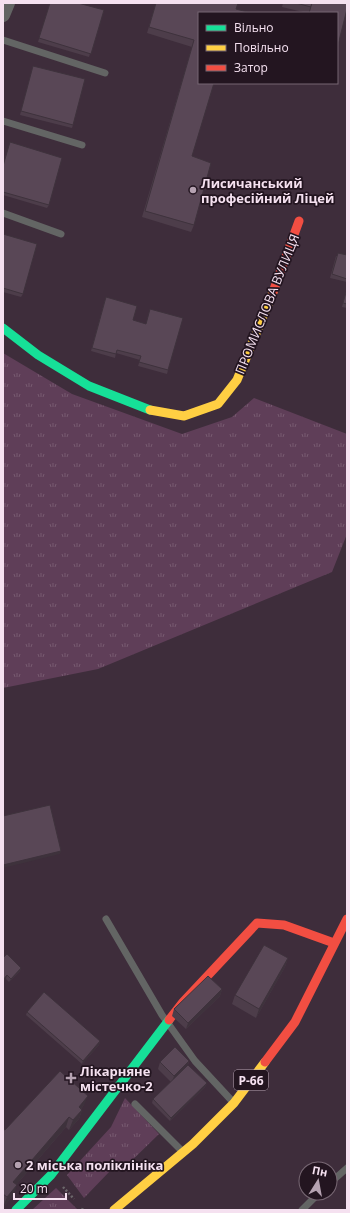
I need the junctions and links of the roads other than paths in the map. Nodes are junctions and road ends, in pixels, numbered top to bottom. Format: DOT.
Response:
graph roads {
  1 [pos="8,3"];
  2 [pos="3,15"];
  3 [pos="3,40"];
  4 [pos="105,73"];
  5 [pos="3,121"];
  6 [pos="82,145"];
  7 [pos="3,213"];
  8 [pos="299,222"];
  9 [pos="61,234"];
  10 [pos="3,328"];
  11 [pos="106,919"];
  12 [pos="347,919"];
  13 [pos="334,944"];
  14 [pos="234,1103"];
  15 [pos="135,1104"];
  16 [pos="183,1152"];
  17 [pos="347,1168"];
  18 [pos="338,1176"];
  19 [pos="311,1201"];
  20 [pos="16,1210"];
  21 [pos="114,1210"];
  22 [pos="302,1210"];
  1 -- 2 [label="street"];
  3 -- 4 [label="lane"];
  5 -- 6 [label="lane"];
  7 -- 9 [label="lane"];
  8 -- 10 [label="street, ПРОМИСЛОВА ВУЛИЦЯ"];
  11 -- 14 [label="lane"];
  12 -- 13 [label="street, Р-66"];
  13 -- 14 [label="street, Р-66"];
  13 -- 20 [label="street"];
  14 -- 16 [label="street, Р-66"];
  15 -- 16 [label="lane"];
  16 -- 21 [label="street, Р-66"];
  17 -- 18 [label="lane"];
  19 -- 22 [label="lane"];
}
